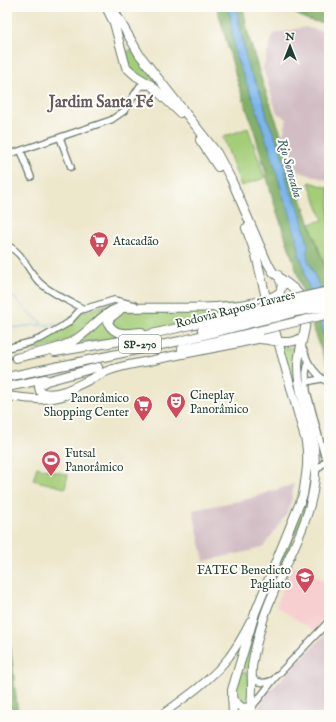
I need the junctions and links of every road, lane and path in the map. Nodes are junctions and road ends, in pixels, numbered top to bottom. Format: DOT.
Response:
graph roads {
  1 [pos="106,7"];
  2 [pos="112,7"];
  3 [pos="122,53"];
  4 [pos="140,54"];
  5 [pos="128,70"];
  6 [pos="156,90"];
  7 [pos="136,91"];
  8 [pos="60,138"];
  9 [pos="21,151"];
  10 [pos="7,155"];
  11 [pos="71,167"];
  12 [pos="30,177"];
  13 [pos="7,245"];
  14 [pos="278,275"];
  15 [pos="263,285"];
  16 [pos="329,291"];
  17 [pos="270,297"];
  18 [pos="329,299"];
  19 [pos="329,306"];
  20 [pos="146,307"];
  21 [pos="84,309"];
  22 [pos="259,311"];
  23 [pos="329,314"];
  24 [pos="191,325"];
  25 [pos="274,328"];
  26 [pos="303,336"];
  27 [pos="257,339"];
  28 [pos="266,340"];
  29 [pos="278,341"];
  30 [pos="301,346"];
  31 [pos="7,348"];
  32 [pos="198,352"];
  33 [pos="16,358"];
  34 [pos="7,359"];
  35 [pos="283,362"];
  36 [pos="308,362"];
  37 [pos="98,367"];
  38 [pos="7,373"];
  39 [pos="7,377"];
  40 [pos="321,379"];
  41 [pos="306,382"];
  42 [pos="329,383"];
  43 [pos="7,388"];
  44 [pos="7,396"];
  45 [pos="328,459"];
  46 [pos="311,474"];
  47 [pos="303,495"];
  48 [pos="259,603"];
  49 [pos="254,615"];
  50 [pos="329,621"];
  51 [pos="237,673"];
  52 [pos="252,678"];
  53 [pos="275,678"];
  54 [pos="232,700"];
  55 [pos="252,707"];
  56 [pos="161,715"];
  57 [pos="233,715"];
  58 [pos="249,715"];
  1 -- 3 [label="highway"];
  2 -- 4 [label="highway"];
  3 -- 4 [label="highway"];
  3 -- 5 [label="highway"];
  4 -- 14 [label="highway"];
  5 -- 6 [label="highway"];
  5 -- 7 [label="street"];
  6 -- 7 [label="street"];
  6 -- 15 [label="highway"];
  7 -- 8 [label="street"];
  8 -- 9 [label="street"];
  8 -- 11 [label="street"];
  9 -- 10 [label="street"];
  9 -- 12 [label="street"];
  13 -- 21 [label="street"];
  14 -- 17 [label="highway"];
  14 -- 26 [label="highway"];
  15 -- 17 [label="highway"];
  15 -- 22 [label="highway"];
  16 -- 22 [label="highway, Rodovia Raposo Tavares / SP-270, bridge"];
  17 -- 22 [label="highway"];
  17 -- 25 [label="highway"];
  18 -- 22 [label="highway, Rodovia Raposo Tavares / SP-270, bridge"];
  19 -- 22 [label="highway, Rodovia Raposo Tavares / SP-270, bridge"];
  20 -- 21 [label="street"];
  20 -- 22 [label="highway"];
  20 -- 24 [label="highway"];
  20 -- 33 [label="highway"];
  21 -- 31 [label="street"];
  22 -- 24 [label="highway, SP-270"];
  22 -- 38 [label="highway, Rodovia Raposo Tavares / SP-270"];
  22 -- 39 [label="highway, Rodovia Raposo Tavares / SP-270"];
  23 -- 37 [label="highway, SP-270, bridge"];
  24 -- 33 [label="highway, SP-270"];
  25 -- 27 [label="highway"];
  25 -- 29 [label="highway"];
  26 -- 29 [label="highway"];
  26 -- 30 [label="highway"];
  27 -- 28 [label="highway"];
  27 -- 32 [label="highway"];
  28 -- 29 [label="highway"];
  28 -- 35 [label="highway"];
  29 -- 35 [label="highway"];
  30 -- 36 [label="street"];
  30 -- 46 [label="highway"];
  32 -- 37 [label="highway"];
  32 -- 44 [label="highway"];
  33 -- 34 [label="highway, SP-270"];
  35 -- 46 [label="highway"];
  36 -- 40 [label="street"];
  36 -- 41 [label="street"];
  37 -- 43 [label="highway, SP-270"];
  40 -- 41 [label="street"];
  40 -- 42 [label="street"];
  41 -- 45 [label="street"];
  45 -- 46 [label="street"];
  46 -- 47 [label="highway"];
  46 -- 52 [label="highway"];
  47 -- 48 [label="highway"];
  47 -- 48 [label="highway"];
  48 -- 49 [label="highway"];
  49 -- 51 [label="highway"];
  49 -- 56 [label="main road"];
  50 -- 53 [label="street"];
  51 -- 52 [label="highway"];
  51 -- 54 [label="highway"];
  52 -- 53 [label="street"];
  52 -- 55 [label="highway"];
  53 -- 55 [label="street"];
  54 -- 55 [label="highway"];
  54 -- 57 [label="highway"];
  55 -- 58 [label="highway"];
}
